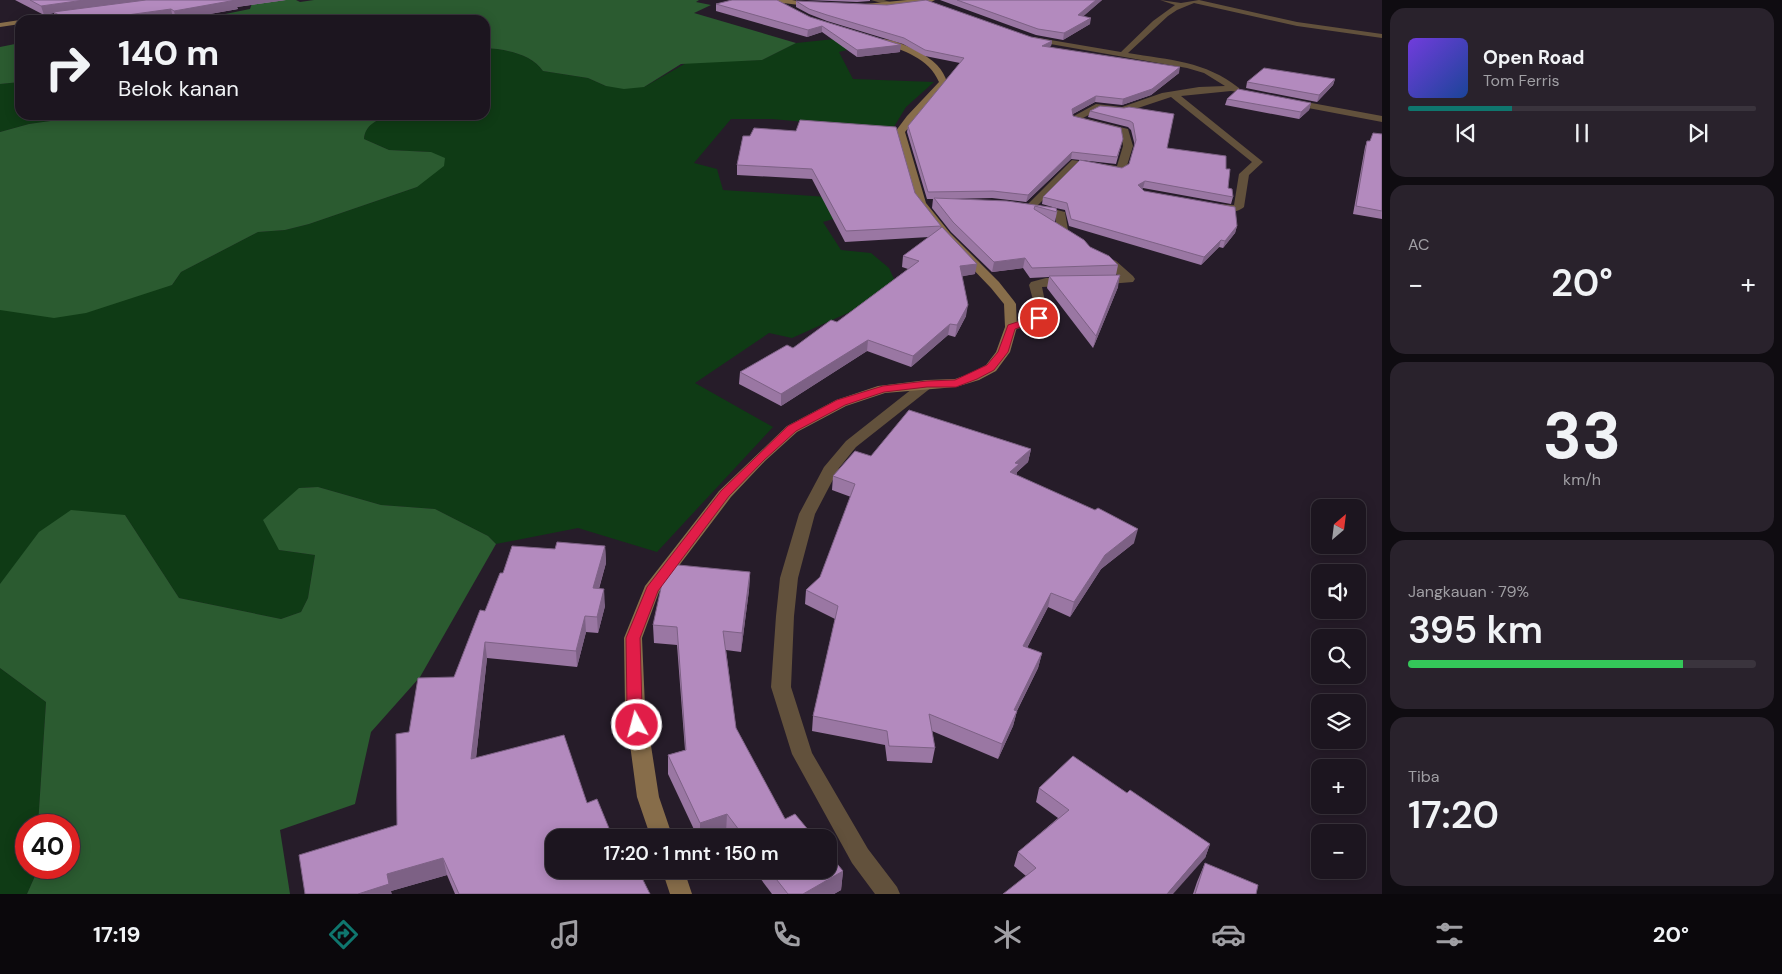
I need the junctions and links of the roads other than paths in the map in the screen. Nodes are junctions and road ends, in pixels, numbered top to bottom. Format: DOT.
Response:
graph roads {
  1 [pos="777,0"];
  2 [pos="875,0"];
  3 [pos="1164,0"];
  4 [pos="930,2"];
  5 [pos="821,5"];
  6 [pos="894,5"];
  7 [pos="1182,5"];
  8 [pos="856,6"];
  9 [pos="82,14"];
  10 [pos="74,15"];
  11 [pos="813,20"];
  12 [pos="15,23"];
  13 [pos="0,25"];
  14 [pos="1382,36"];
  15 [pos="1027,37"];
  16 [pos="870,38"];
  17 [pos="1122,55"];
  18 [pos="1233,88"];
  19 [pos="1247,93"];
  20 [pos="1173,94"];
  21 [pos="1285,101"];
  22 [pos="1382,119"];
  23 [pos="921,203"];
  24 [pos="939,203"];
  25 [pos="1206,205"];
  26 [pos="1085,243"];
  27 [pos="1092,254"];
  28 [pos="1011,327"];
  29 [pos="927,384"];
  30 [pos="659,829"];
  31 [pos="676,879"];
  32 [pos="681,894"];
  33 [pos="889,894"];
  1 -- 5 [label="street"];
  1 -- 11 [label="street"];
  2 -- 6 [label="street"];
  3 -- 7 [label="street"];
  4 -- 6 [label="street"];
  6 -- 8 [label="street"];
  7 -- 14 [label="street"];
  7 -- 17 [label="street"];
  9 -- 10 [label="street"];
  12 -- 13 [label="street"];
  15 -- 17 [label="street"];
  16 -- 23 [label="street"];
  17 -- 18 [label="street"];
  18 -- 19 [label="street"];
  18 -- 20 [label="street"];
  20 -- 25 [label="street"];
  20 -- 26 [label="street"];
  21 -- 22 [label="street"];
  23 -- 24 [label="street"];
  23 -- 28 [label="street"];
  27 -- 28 [label="street"];
  28 -- 29 [label="street"];
  29 -- 30 [label="street"];
  29 -- 33 [label="street"];
  31 -- 32 [label="street"];
}
